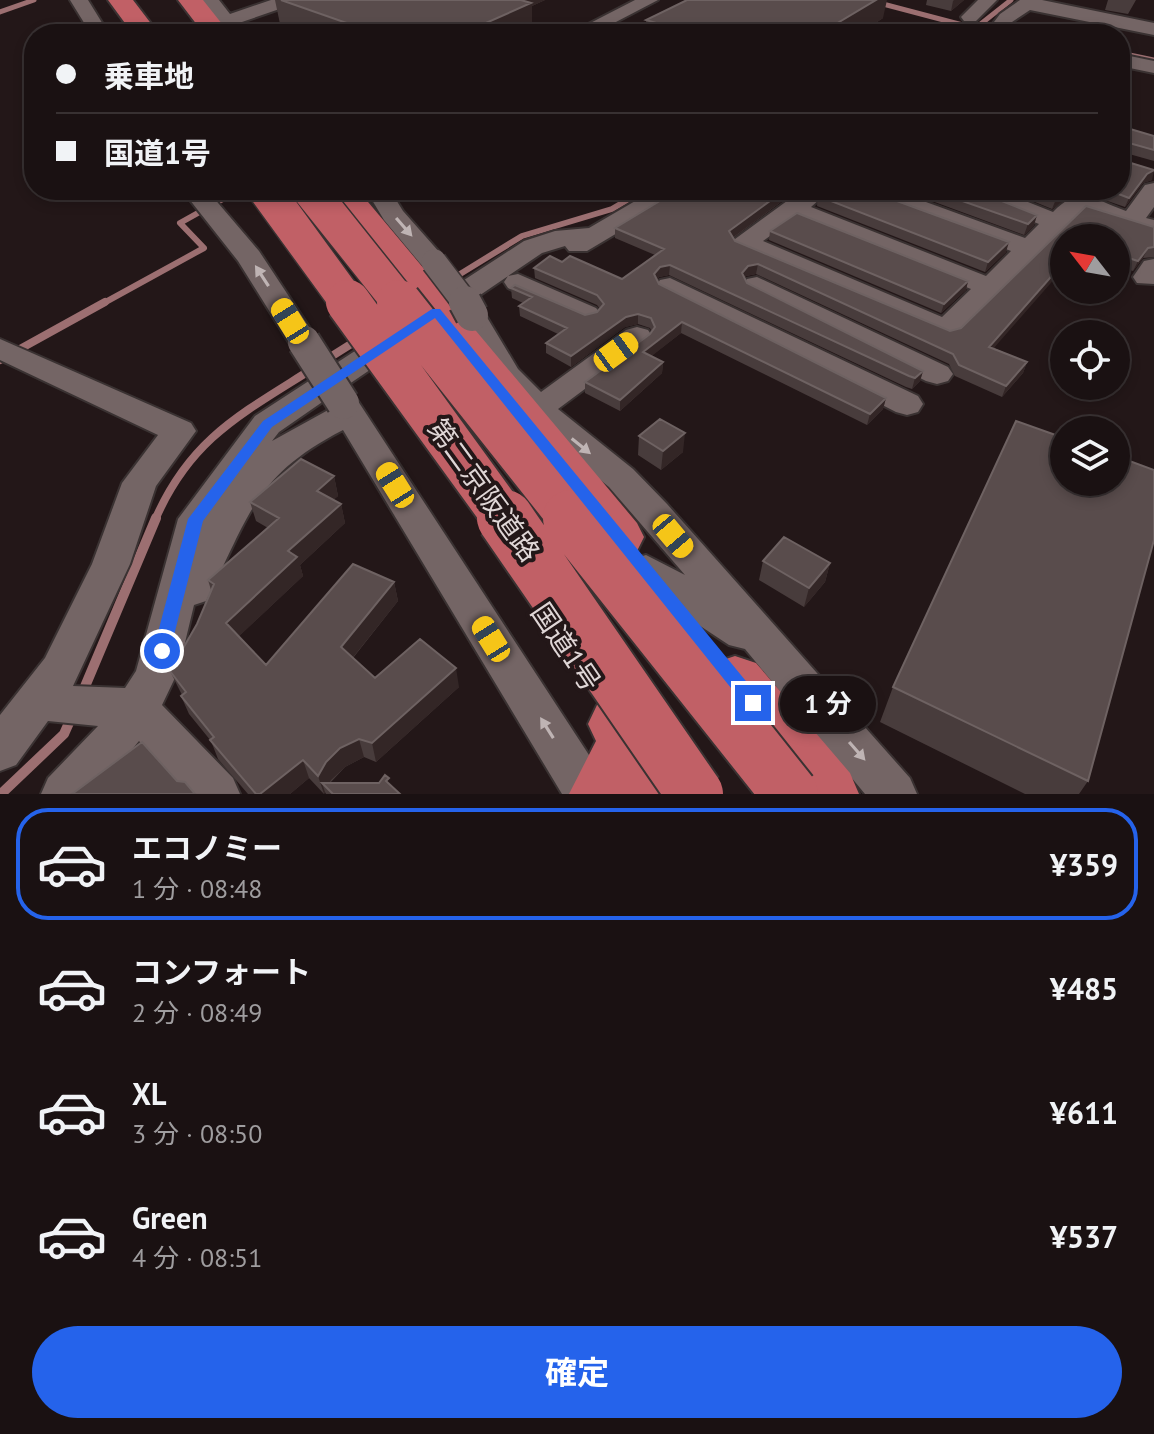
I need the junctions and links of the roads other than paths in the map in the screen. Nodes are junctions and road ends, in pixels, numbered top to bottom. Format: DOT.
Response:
graph roads {
  1 [pos="79,0"];
  2 [pos="106,0"];
  3 [pos="120,0"];
  4 [pos="130,0"];
  5 [pos="288,0"];
  6 [pos="649,0"];
  7 [pos="1099,0"];
  8 [pos="1030,2"];
  9 [pos="195,4"];
  10 [pos="977,10"];
  11 [pos="1006,18"];
  12 [pos="94,24"];
  13 [pos="107,24"];
  14 [pos="138,24"];
  15 [pos="147,24"];
  16 [pos="189,24"];
  17 [pos="200,24"];
  18 [pos="220,24"];
  19 [pos="239,24"];
  20 [pos="599,24"];
  21 [pos="1002,24"];
  22 [pos="1154,26"];
  23 [pos="1130,62"];
  24 [pos="1154,67"];
  25 [pos="1150,176"];
  26 [pos="254,200"];
  27 [pos="273,200"];
  28 [pos="318,200"];
  29 [pos="349,200"];
  30 [pos="384,200"];
  31 [pos="655,200"];
  32 [pos="804,200"];
  33 [pos="897,200"];
  34 [pos="1040,200"];
  35 [pos="204,203"];
  36 [pos="1072,205"];
  37 [pos="792,208"];
  38 [pos="1143,225"];
  39 [pos="595,235"];
  40 [pos="1029,249"];
  41 [pos="788,261"];
  42 [pos="757,285"];
  43 [pos="670,286"];
  44 [pos="990,287"];
  45 [pos="438,297"];
  46 [pos="722,312"];
  47 [pos="586,314"];
  48 [pos="637,336"];
  49 [pos="8,352"];
  50 [pos="356,370"];
  51 [pos="937,374"];
  52 [pos="907,404"];
  53 [pos="535,405"];
  54 [pos="646,570"];
  55 [pos="769,649"];
  56 [pos="135,698"];
  57 [pos="50,703"];
  58 [pos="629,739"];
  59 [pos="0,750"];
  60 [pos="64,794"];
  61 [pos="217,794"];
  62 [pos="588,794"];
  63 [pos="601,794"];
  64 [pos="658,794"];
  65 [pos="695,794"];
  66 [pos="790,794"];
  67 [pos="827,794"];
  68 [pos="894,794"];
  1 -- 12 [label="street"];
  2 -- 13 [label="street"];
  3 -- 14 [label="highway"];
  4 -- 15 [label="highway"];
  5 -- 19 [label="street"];
  6 -- 20 [label="street"];
  7 -- 22 [label="street"];
  8 -- 11 [label="street"];
  8 -- 22 [label="street"];
  9 -- 16 [label="highway"];
  9 -- 17 [label="street"];
  9 -- 18 [label="highway"];
  10 -- 11 [label="street"];
  11 -- 21 [label="street"];
  23 -- 24 [label="street"];
  25 -- 38 [label="street"];
  26 -- 50 [label="highway, 国道1号"];
  27 -- 65 [label="highway, 第二京阪道路, bridge"];
  28 -- 66 [label="highway, 第二京阪道路, bridge"];
  29 -- 45 [label="highway"];
  30 -- 45 [label="street, one-way"];
  31 -- 39 [label="street"];
  32 -- 37 [label="street"];
  33 -- 40 [label="street"];
  34 -- 36 [label="street"];
  50 -- 35 [label="street, one-way, bridge"];
  36 -- 38 [label="street"];
  36 -- 40 [label="street"];
  37 -- 41 [label="street"];
  37 -- 44 [label="street"];
  39 -- 45 [label="street"];
  39 -- 47 [label="street"];
  40 -- 44 [label="street"];
  41 -- 42 [label="street"];
  41 -- 44 [label="street"];
  42 -- 46 [label="street"];
  42 -- 51 [label="street"];
  43 -- 46 [label="street"];
  45 -- 50 [label="street"];
  45 -- 53 [label="street"];
  45 -- 54 [label="highway"];
  46 -- 52 [label="street"];
  48 -- 53 [label="street"];
  49 -- 57 [label="street"];
  50 -- 56 [label="street"];
  50 -- 56 [label="street"];
  50 -- 58 [label="highway, 国道1号"];
  62 -- 50 [label="street, one-way"];
  53 -- 55 [label="street, one-way"];
  54 -- 55 [label="street"];
  54 -- 67 [label="highway"];
  55 -- 68 [label="street, one-way"];
  56 -- 57 [label="street"];
  56 -- 60 [label="street"];
  56 -- 61 [label="street"];
  57 -- 59 [label="street"];
  58 -- 63 [label="highway"];
  58 -- 64 [label="highway, 国道1号"];
}
